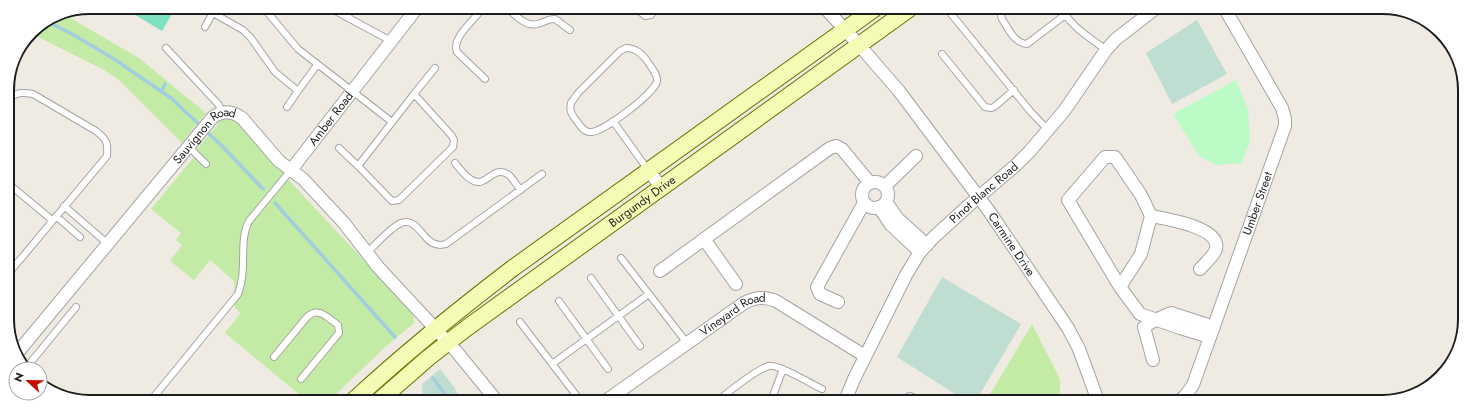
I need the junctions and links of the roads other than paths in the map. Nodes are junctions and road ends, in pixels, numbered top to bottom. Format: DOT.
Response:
graph roads {
  1 [pos="212,14"];
  2 [pos="220,14"];
  3 [pos="269,14"];
  4 [pos="341,14"];
  5 [pos="349,14"];
  6 [pos="412,14"];
  7 [pos="477,14"];
  8 [pos="514,14"];
  9 [pos="643,14"];
  10 [pos="652,14"];
  11 [pos="831,14"];
  12 [pos="867,14"];
  13 [pos="902,14"];
  14 [pos="951,14"];
  15 [pos="1001,14"];
  16 [pos="1148,14"];
  17 [pos="1228,14"];
  18 [pos="1065,15"];
  19 [pos="346,17"];
  20 [pos="205,27"];
  21 [pos="570,30"];
  22 [pos="845,30"];
  23 [pos="391,41"];
  24 [pos="859,44"];
  25 [pos="166,48"];
  26 [pos="1106,50"];
  27 [pos="942,54"];
  28 [pos="318,65"];
  29 [pos="435,68"];
  30 [pos="485,79"];
  31 [pos="1014,90"];
  32 [pos="298,91"];
  33 [pos="352,92"];
  34 [pos="14,93"];
  35 [pos="414,94"];
  36 [pos="287,106"];
  37 [pos="217,115"];
  38 [pos="613,121"];
  39 [pos="392,122"];
  40 [pos="1048,130"];
  41 [pos="189,145"];
  42 [pos="339,148"];
  43 [pos="916,156"];
  44 [pos="455,163"];
  45 [pos="206,164"];
  46 [pos="358,166"];
  47 [pos="291,170"];
  48 [pos="649,171"];
  49 [pos="542,174"];
  50 [pos="870,183"];
  51 [pos="885,186"];
  52 [pos="661,187"];
  53 [pos="14,188"];
  54 [pos="521,190"];
  55 [pos="979,196"];
  56 [pos="864,203"];
  57 [pos="883,205"];
  58 [pos="64,206"];
  59 [pos="1151,216"];
  60 [pos="54,218"];
  61 [pos="80,237"];
  62 [pos="704,239"];
  63 [pos="108,244"];
  64 [pos="923,248"];
  65 [pos="367,252"];
  66 [pos="621,258"];
  67 [pos="14,267"];
  68 [pos="1200,268"];
  69 [pos="660,271"];
  70 [pos="591,278"];
  71 [pos="736,284"];
  72 [pos="1120,287"];
  73 [pos="649,294"];
  74 [pos="559,301"];
  75 [pos="838,302"];
  76 [pos="76,307"];
  77 [pos="619,317"];
  78 [pos="1155,320"];
  79 [pos="520,322"];
  80 [pos="436,329"];
  81 [pos="1212,332"];
  82 [pos="587,340"];
  83 [pos="448,342"];
  84 [pos="687,343"];
  85 [pos="640,346"];
  86 [pos="20,349"];
  87 [pos="865,356"];
  88 [pos="274,357"];
  89 [pos="1153,360"];
  90 [pos="32,361"];
  91 [pos="552,364"];
  92 [pos="608,369"];
  93 [pos="783,369"];
  94 [pos="301,379"];
  95 [pos="822,389"];
  96 [pos="155,395"];
  97 [pos="360,395"];
  98 [pos="386,395"];
  99 [pos="492,395"];
  100 [pos="576,395"];
  101 [pos="614,395"];
  102 [pos="724,395"];
  103 [pos="773,395"];
  104 [pos="848,395"];
  105 [pos="1096,395"];
  106 [pos="1186,395"];
  1 -- 20 [label="lane"];
  2 -- 32 [label="lane"];
  3 -- 28 [label="lane"];
  4 -- 19 [label="lane"];
  5 -- 19 [label="lane"];
  6 -- 23 [label="street, Amber Road"];
  7 -- 30 [label="lane"];
  8 -- 21 [label="lane"];
  9 -- 10 [label="lane"];
  11 -- 22 [label="street, Carmine Drive"];
  12 -- 22 [label="main road, Burgundy Drive"];
  13 -- 24 [label="main road, Burgundy Drive"];
  14 -- 31 [label="lane"];
  15 -- 18 [label="lane"];
  16 -- 26 [label="street, Pinot Blanc Road"];
  17 -- 81 [label="street, Umber Street"];
  18 -- 26 [label="lane"];
  19 -- 23 [label="lane"];
  22 -- 24 [label="street, Carmine Drive"];
  22 -- 48 [label="main road, Burgundy Drive"];
  23 -- 33 [label="street, Amber Road"];
  24 -- 52 [label="main road, Burgundy Drive"];
  24 -- 55 [label="street, Carmine Drive"];
  25 -- 37 [label="lane"];
  26 -- 40 [label="street, Pinot Blanc Road"];
  27 -- 31 [label="lane"];
  28 -- 32 [label="lane"];
  28 -- 33 [label="lane"];
  29 -- 35 [label="lane"];
  31 -- 40 [label="lane"];
  32 -- 36 [label="lane"];
  33 -- 39 [label="lane"];
  33 -- 47 [label="street, Amber Road"];
  34 -- 58 [label="lane"];
  35 -- 39 [label="lane"];
  35 -- 46 [label="lane"];
  37 -- 41 [label="street, Sauvignon Road"];
  37 -- 47 [label="street, Sauvignon Road"];
  38 -- 38 [label="lane"];
  38 -- 48 [label="lane"];
  39 -- 46 [label="lane"];
  40 -- 55 [label="street, Pinot Blanc Road"];
  41 -- 45 [label="lane"];
  41 -- 63 [label="street, Sauvignon Road"];
  42 -- 46 [label="lane"];
  43 -- 51 [label="street"];
  44 -- 54 [label="lane"];
  47 -- 65 [label="street, Sauvignon Road"];
  47 -- 96 [label="lane, Amber Road"];
  48 -- 52 [label="street"];
  48 -- 80 [label="main road, Burgundy Drive"];
  49 -- 54 [label="lane"];
  50 -- 51 [label="street"];
  50 -- 56 [label="street"];
  50 -- 62 [label="street"];
  51 -- 57 [label="street"];
  52 -- 83 [label="main road, Burgundy Drive"];
  53 -- 60 [label="lane"];
  54 -- 65 [label="lane"];
  55 -- 64 [label="street, Pinot Blanc Road"];
  55 -- 105 [label="street, Carmine Drive"];
  56 -- 57 [label="street"];
  56 -- 75 [label="street"];
  57 -- 64 [label="street"];
  58 -- 60 [label="lane"];
  58 -- 63 [label="lane"];
  59 -- 68 [label="street"];
  59 -- 72 [label="street"];
  59 -- 72 [label="street"];
  60 -- 61 [label="lane"];
  60 -- 67 [label="lane"];
  62 -- 69 [label="street"];
  62 -- 71 [label="street"];
  63 -- 86 [label="street, Sauvignon Road"];
  64 -- 87 [label="street, Pinot Blanc Road"];
  65 -- 80 [label="street, Sauvignon Road"];
  66 -- 73 [label="lane"];
  70 -- 77 [label="lane"];
  72 -- 78 [label="street"];
  73 -- 77 [label="lane"];
  73 -- 84 [label="lane"];
  74 -- 82 [label="lane"];
  76 -- 90 [label="lane"];
  77 -- 82 [label="lane"];
  77 -- 85 [label="lane"];
  78 -- 81 [label="street"];
  78 -- 89 [label="street"];
  79 -- 91 [label="lane"];
  80 -- 83 [label="street, Sauvignon Road"];
  80 -- 97 [label="main road, Burgundy Drive"];
  81 -- 106 [label="street, Umber Street"];
  82 -- 91 [label="lane"];
  82 -- 92 [label="lane"];
  83 -- 98 [label="main road, Burgundy Drive"];
  83 -- 99 [label="street, Sauvignon Road"];
  84 -- 87 [label="street, Vineyard Road"];
  84 -- 101 [label="street, Vineyard Road"];
  87 -- 104 [label="street, Pinot Blanc Road"];
  88 -- 94 [label="lane"];
  91 -- 100 [label="lane"];
  93 -- 95 [label="lane"];
  93 -- 102 [label="lane"];
  93 -- 103 [label="lane"];
}
